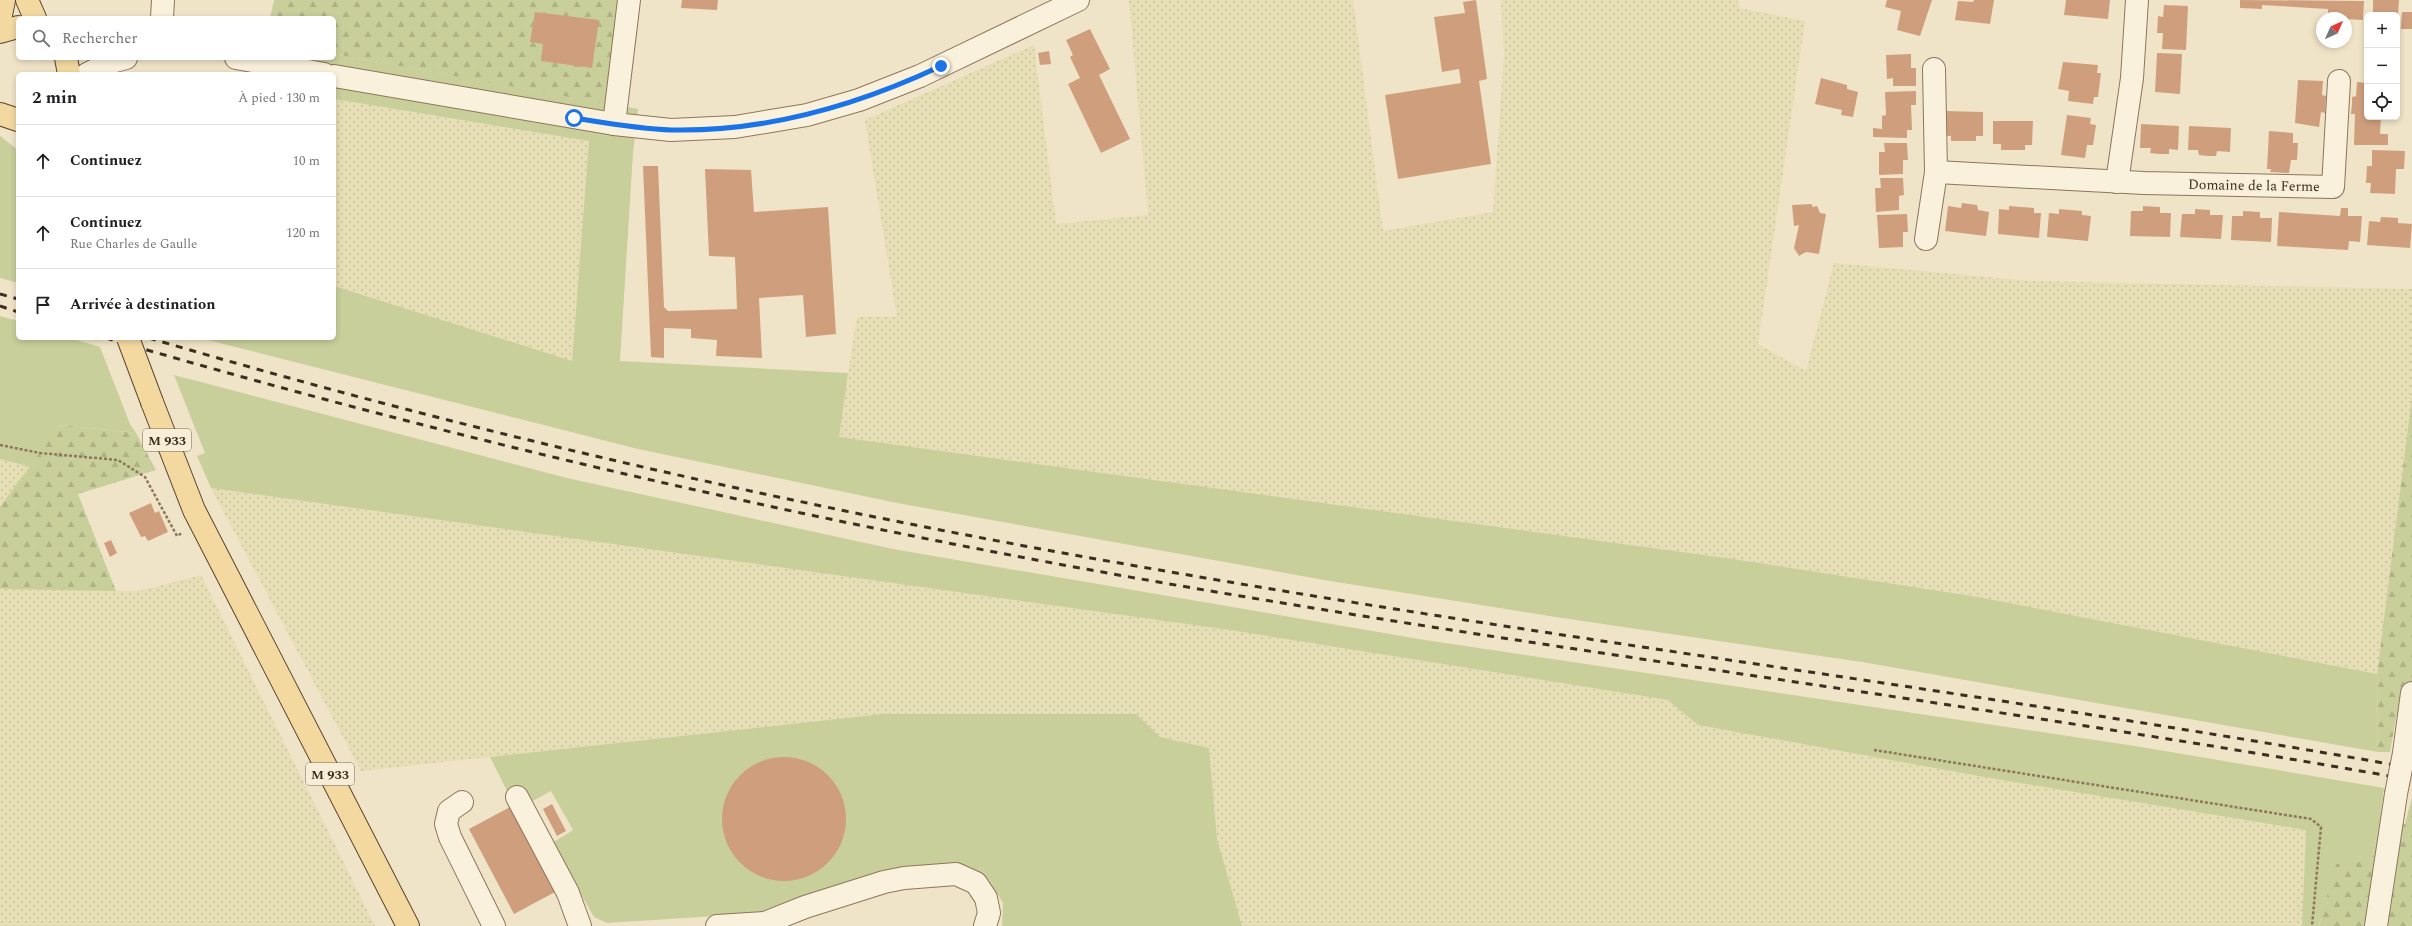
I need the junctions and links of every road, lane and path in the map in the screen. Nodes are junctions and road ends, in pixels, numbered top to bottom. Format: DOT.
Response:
graph roads {
  1 [pos="4,0"];
  2 [pos="27,0"];
  3 [pos="163,0"];
  4 [pos="629,0"];
  5 [pos="1078,0"];
  6 [pos="2136,0"];
  7 [pos="34,16"];
  8 [pos="162,16"];
  9 [pos="0,20"];
  10 [pos="16,28"];
  11 [pos="0,32"];
  12 [pos="66,60"];
  13 [pos="118,60"];
  14 [pos="247,60"];
  15 [pos="1934,69"];
  16 [pos="69,72"];
  17 [pos="91,72"];
  18 [pos="313,72"];
  19 [pos="336,76"];
  20 [pos="2339,81"];
  21 [pos="614,124"];
  22 [pos="1936,172"];
  23 [pos="2117,182"];
  24 [pos="1926,239"];
  25 [pos="129,340"];
  26 [pos="0,445"];
  27 [pos="201,523"];
  28 [pos="2412,693"];
  29 [pos="1874,750"];
  30 [pos="517,796"];
  31 [pos="462,802"];
  32 [pos="771,925"];
  33 [pos="408,926"];
  34 [pos="494,926"];
  35 [pos="580,926"];
  36 [pos="717,926"];
  37 [pos="985,926"];
  38 [pos="2312,926"];
  39 [pos="2376,926"];
  1 -- 9 [label="main road"];
  2 -- 7 [label="main road"];
  3 -- 8 [label="street"];
  4 -- 21 [label="street"];
  5 -- 21 [label="street"];
  6 -- 23 [label="street"];
  10 -- 11 [label="main road"];
  12 -- 16 [label="main road"];
  13 -- 17 [label="street"];
  14 -- 18 [label="street"];
  15 -- 22 [label="street"];
  19 -- 21 [label="street"];
  20 -- 23 [label="street, Domaine de la Ferme"];
  22 -- 23 [label="street, Domaine de la Ferme"];
  22 -- 24 [label="street"];
  25 -- 27 [label="main road, M 933, bridge"];
  26 -- 27 [label="path"];
  27 -- 33 [label="main road, M 933"];
  28 -- 39 [label="street, bridge"];
  29 -- 38 [label="path"];
  30 -- 35 [label="street"];
  31 -- 34 [label="street"];
  32 -- 36 [label="street"];
  32 -- 37 [label="street"];
}
